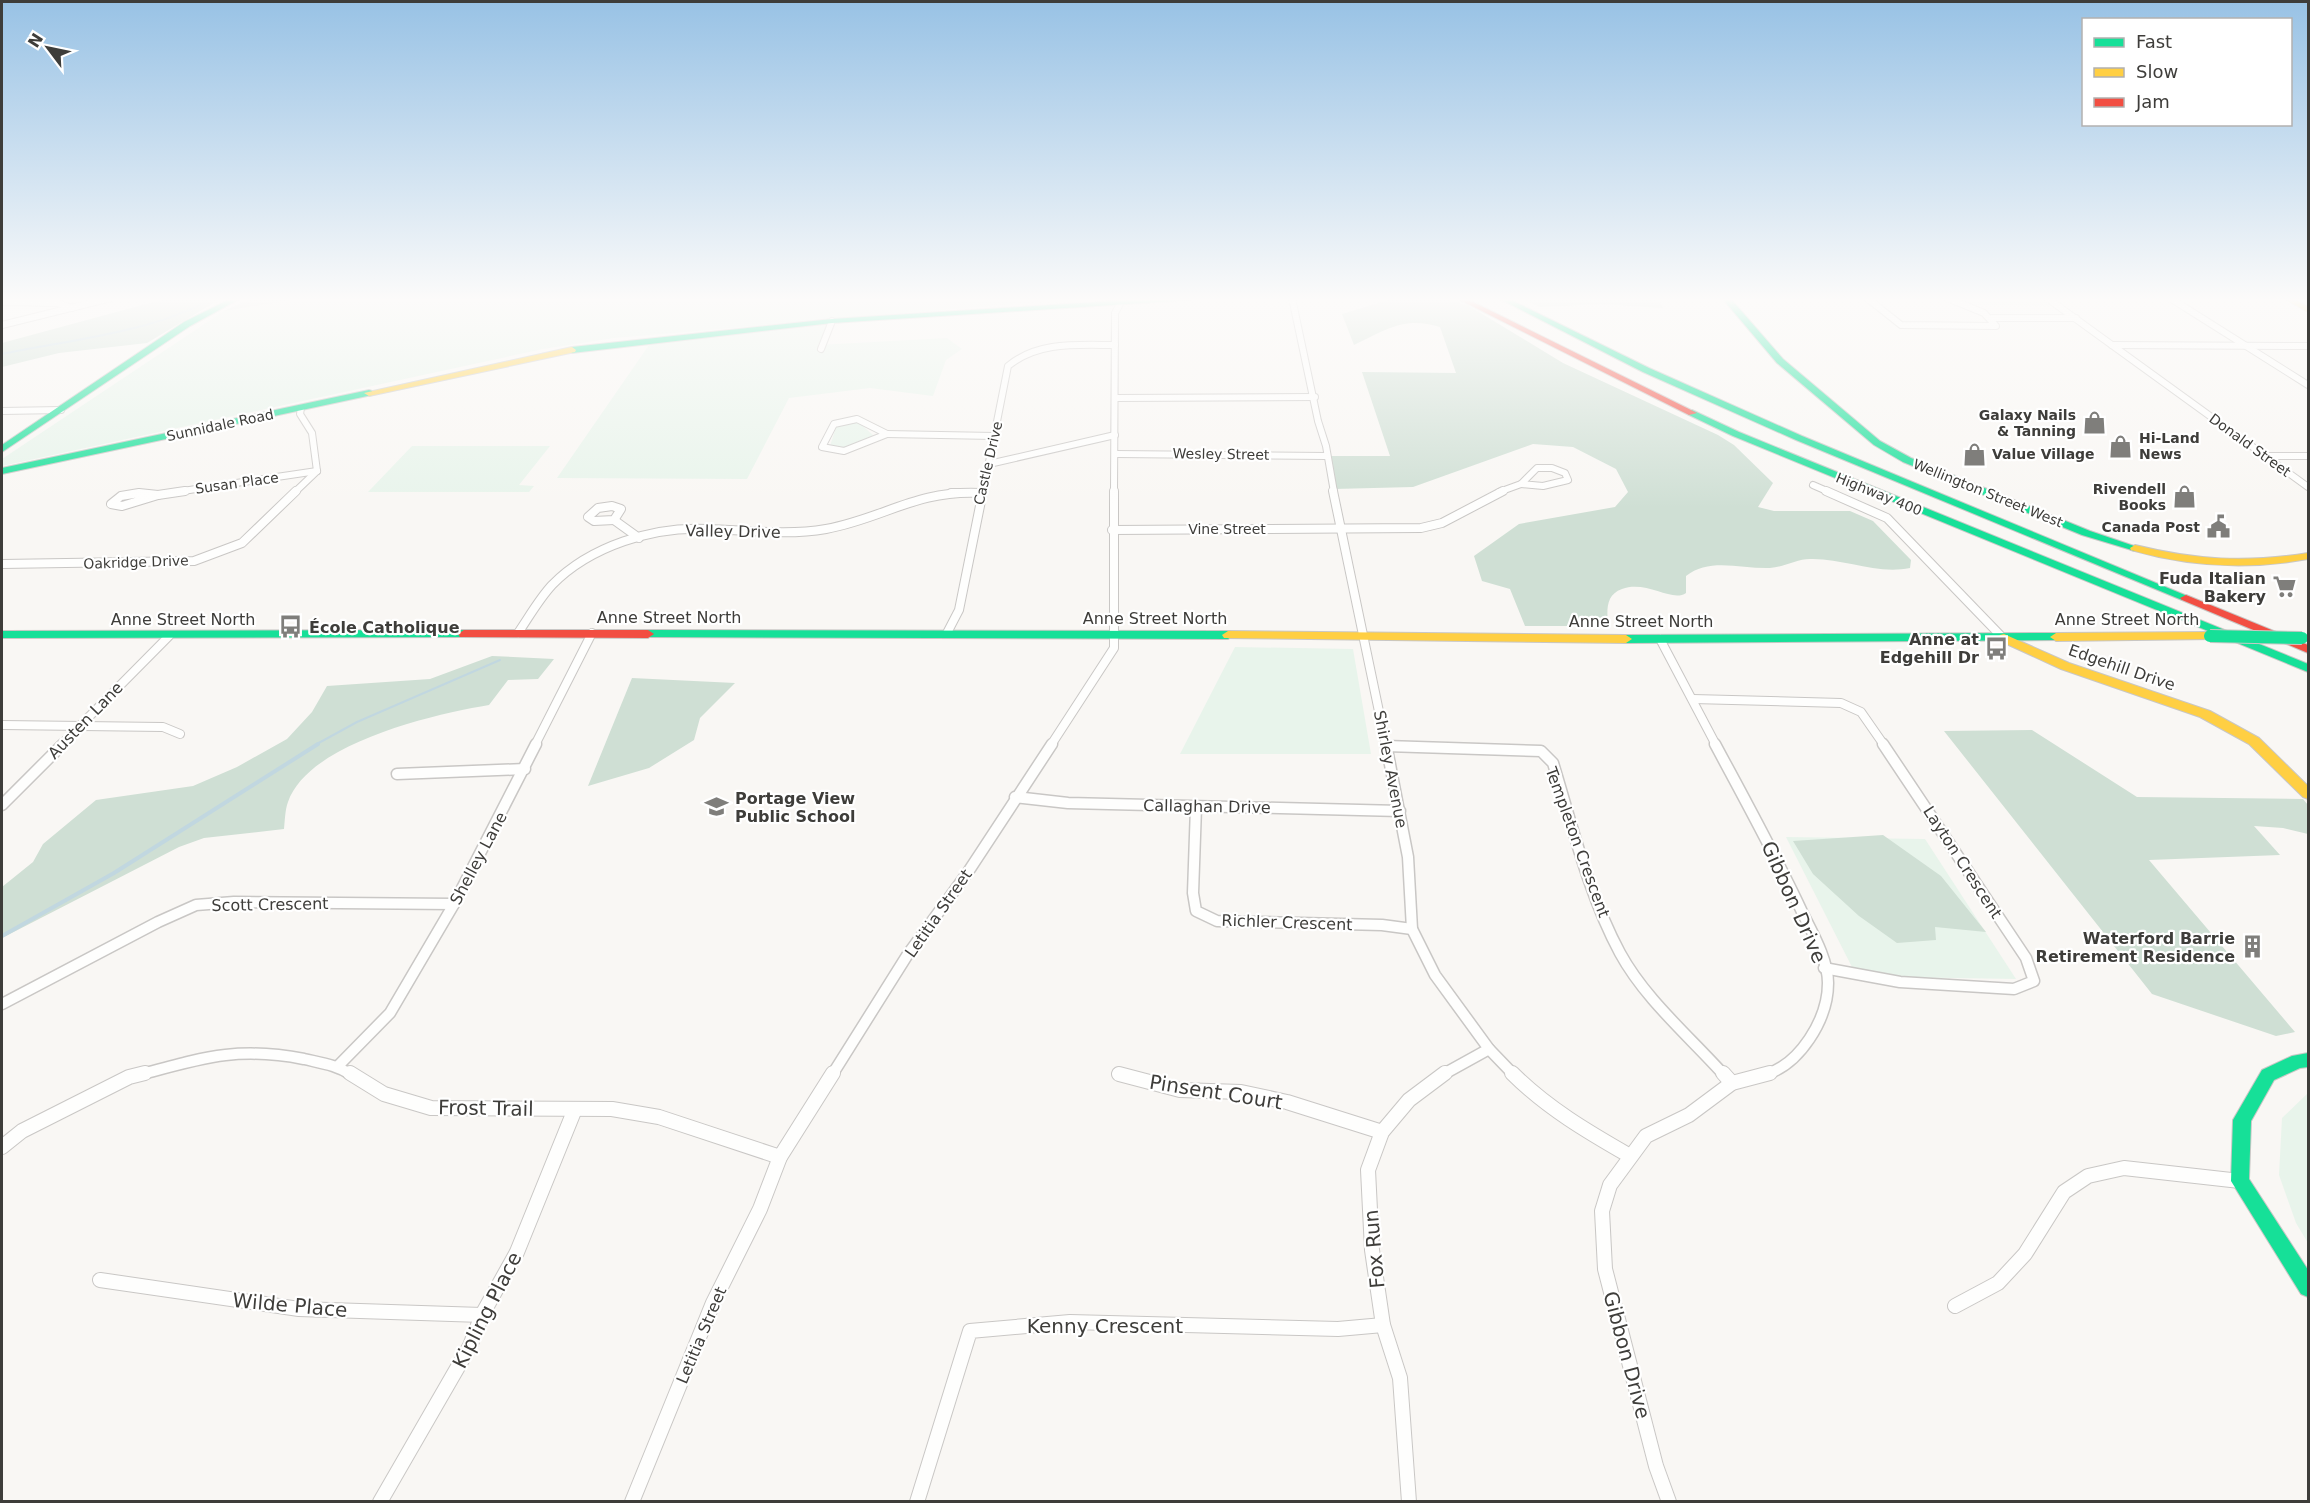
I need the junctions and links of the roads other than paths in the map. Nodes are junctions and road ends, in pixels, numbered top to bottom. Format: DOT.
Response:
graph roads {
  1 [pos="122,368"];
  2 [pos="487,368"];
  3 [pos="1008,368"];
  4 [pos="1115,368"];
  5 [pos="1308,368"];
  6 [pos="1597,368"];
  7 [pos="1642,368"];
  8 [pos="1788,368"];
  9 [pos="2144,368"];
  10 [pos="2282,368"];
  11 [pos="2308,385"];
  12 [pos="1315,397"];
  13 [pos="1115,398"];
  14 [pos="301,408"];
  15 [pos="61,410"];
  16 [pos="2,411"];
  17 [pos="887,434"];
  18 [pos="1115,435"];
  19 [pos="994,436"];
  20 [pos="2,449"];
  21 [pos="1116,454"];
  22 [pos="1326,456"];
  23 [pos="2265,456"];
  24 [pos="2308,456"];
  25 [pos="989,464"];
  26 [pos="2,466"];
  27 [pos="20,467"];
  28 [pos="2,471"];
  29 [pos="316,471"];
  30 [pos="1521,484"];
  31 [pos="1813,485"];
  32 [pos="2308,487"];
  33 [pos="980,493"];
  34 [pos="158,495"];
  35 [pos="614,520"];
  36 [pos="1342,529"];
  37 [pos="1112,530"];
  38 [pos="639,538"];
  39 [pos="2308,556"];
  40 [pos="2,564"];
  41 [pos="518,633"];
  42 [pos="592,633"];
  43 [pos="947,633"];
  44 [pos="1113,634"];
  45 [pos="2,635"];
  46 [pos="1365,635"];
  47 [pos="2000,635"];
  48 [pos="169,636"];
  49 [pos="2048,636"];
  50 [pos="1660,639"];
  51 [pos="2306,642"];
  52 [pos="2056,662"];
  53 [pos="2308,668"];
  54 [pos="1693,699"];
  55 [pos="2,724"];
  56 [pos="78,726"];
  57 [pos="180,734"];
  58 [pos="1386,746"];
  59 [pos="525,769"];
  60 [pos="397,774"];
  61 [pos="2308,794"];
  62 [pos="1015,796"];
  63 [pos="2,805"];
  64 [pos="1196,807"];
  65 [pos="1400,811"];
  66 [pos="454,904"];
  67 [pos="1412,929"];
  68 [pos="1824,968"];
  69 [pos="2,1004"];
  70 [pos="1488,1049"];
  71 [pos="2308,1060"];
  72 [pos="338,1066"];
  73 [pos="1119,1074"];
  74 [pos="1732,1083"];
  75 [pos="575,1109"];
  76 [pos="1382,1132"];
  77 [pos="2,1147"];
  78 [pos="1630,1156"];
  79 [pos="780,1157"];
  80 [pos="2240,1181"];
  81 [pos="100,1280"];
  82 [pos="2308,1287"];
  83 [pos="1955,1306"];
  84 [pos="482,1315"];
  85 [pos="1383,1325"];
  86 [pos="380,1502"];
  87 [pos="632,1502"];
  88 [pos="917,1502"];
  89 [pos="1409,1502"];
  90 [pos="1669,1502"];
  1 -- 15 [label="main road"];
  2 -- 14 [label="main road, Sunnidale Road"];
  3 -- 19 [label="street, Castle Drive"];
  4 -- 13 [label="street, Letitia Street"];
  5 -- 12 [label="street, Shirley Avenue"];
  6 -- 53 [label="main road, Highway 400"];
  7 -- 51 [label="main road, Highway 400"];
  8 -- 39 [label="main road, Wellington Street West"];
  9 -- 23 [label="street, Donald Street"];
  10 -- 11 [label="street"];
  12 -- 13 [label="street"];
  12 -- 22 [label="street, Shirley Avenue"];
  13 -- 18 [label="street, Letitia Street"];
  14 -- 27 [label="main road, Sunnidale Road"];
  14 -- 29 [label="street"];
  15 -- 16 [label="street"];
  15 -- 20 [label="main road"];
  17 -- 17 [label="street"];
  17 -- 19 [label="street"];
  18 -- 21 [label="street, Letitia Street"];
  18 -- 25 [label="street"];
  19 -- 25 [label="street, Castle Drive"];
  21 -- 22 [label="street, Wesley Street"];
  21 -- 37 [label="street, Letitia Street"];
  22 -- 36 [label="street, Shirley Avenue"];
  23 -- 24 [label="street"];
  23 -- 32 [label="street, Donald Street"];
  25 -- 33 [label="street, Castle Drive"];
  26 -- 27 [label="main road"];
  27 -- 28 [label="main road, Sunnidale Road"];
  29 -- 34 [label="street, Susan Place"];
  29 -- 40 [label="street, Oakridge Drive"];
  30 -- 30 [label="street"];
  30 -- 36 [label="street, Vine Street"];
  31 -- 47 [label="street, Edgehill Drive"];
  33 -- 38 [label="street, Valley Drive"];
  33 -- 43 [label="street, Castle Drive"];
  34 -- 34 [label="street, Susan Place"];
  35 -- 38 [label="street"];
  36 -- 37 [label="street, Vine Street"];
  36 -- 46 [label="street, Shirley Avenue"];
  37 -- 44 [label="street, Letitia Street"];
  38 -- 41 [label="street, Valley Drive"];
  41 -- 42 [label="main road, Anne Street North"];
  41 -- 48 [label="main road, Anne Street North"];
  42 -- 43 [label="main road, Anne Street North"];
  42 -- 59 [label="street, Shelley Lane"];
  43 -- 44 [label="main road, Anne Street North"];
  44 -- 46 [label="main road, Anne Street North"];
  44 -- 62 [label="street, Letitia Street"];
  45 -- 48 [label="main road, Anne Street North"];
  46 -- 50 [label="main road, Anne Street North"];
  46 -- 58 [label="street, Shirley Avenue"];
  47 -- 49 [label="main road, Anne Street North"];
  47 -- 50 [label="main road, Anne Street North"];
  47 -- 52 [label="main road, Edgehill Drive"];
  48 -- 56 [label="street, Austen Lane"];
  49 -- 51 [label="main road, Anne Street North, bridge"];
  49 -- 52 [label="main road"];
  50 -- 54 [label="street, Gibbon Drive"];
  52 -- 61 [label="main road, Edgehill Drive"];
  54 -- 68 [label="street, Gibbon Drive"];
  54 -- 68 [label="street, Layton Crescent"];
  55 -- 56 [label="street"];
  56 -- 57 [label="street"];
  56 -- 63 [label="street, Austen Lane"];
  58 -- 65 [label="street, Shirley Avenue"];
  58 -- 74 [label="street, Templeton Crescent"];
  59 -- 60 [label="street"];
  59 -- 66 [label="street, Shelley Lane"];
  62 -- 64 [label="street, Callaghan Drive"];
  62 -- 79 [label="street, Letitia Street"];
  64 -- 65 [label="street, Callaghan Drive"];
  64 -- 67 [label="street, Richler Crescent"];
  65 -- 67 [label="street, Shirley Avenue"];
  66 -- 69 [label="street, Scott Crescent"];
  66 -- 72 [label="street, Shelley Lane"];
  67 -- 70 [label="street, Shirley Avenue"];
  68 -- 74 [label="street, Gibbon Drive"];
  70 -- 76 [label="street, Fox Run"];
  70 -- 78 [label="street, Shirley Avenue"];
  71 -- 80 [label="main road"];
  72 -- 75 [label="street, Frost Trail"];
  72 -- 77 [label="street, Frost Trail"];
  73 -- 76 [label="street, Pinsent Court"];
  74 -- 78 [label="street, Gibbon Drive"];
  75 -- 79 [label="street, Frost Trail"];
  75 -- 84 [label="street, Kipling Place"];
  76 -- 85 [label="street, Fox Run"];
  78 -- 90 [label="street, Gibbon Drive"];
  79 -- 87 [label="street, Letitia Street"];
  80 -- 82 [label="main road"];
  80 -- 83 [label="street"];
  81 -- 84 [label="street, Wilde Place"];
  84 -- 86 [label="street, Kipling Place"];
  85 -- 88 [label="street, Kenny Crescent"];
  85 -- 89 [label="street, Fox Run"];
}
